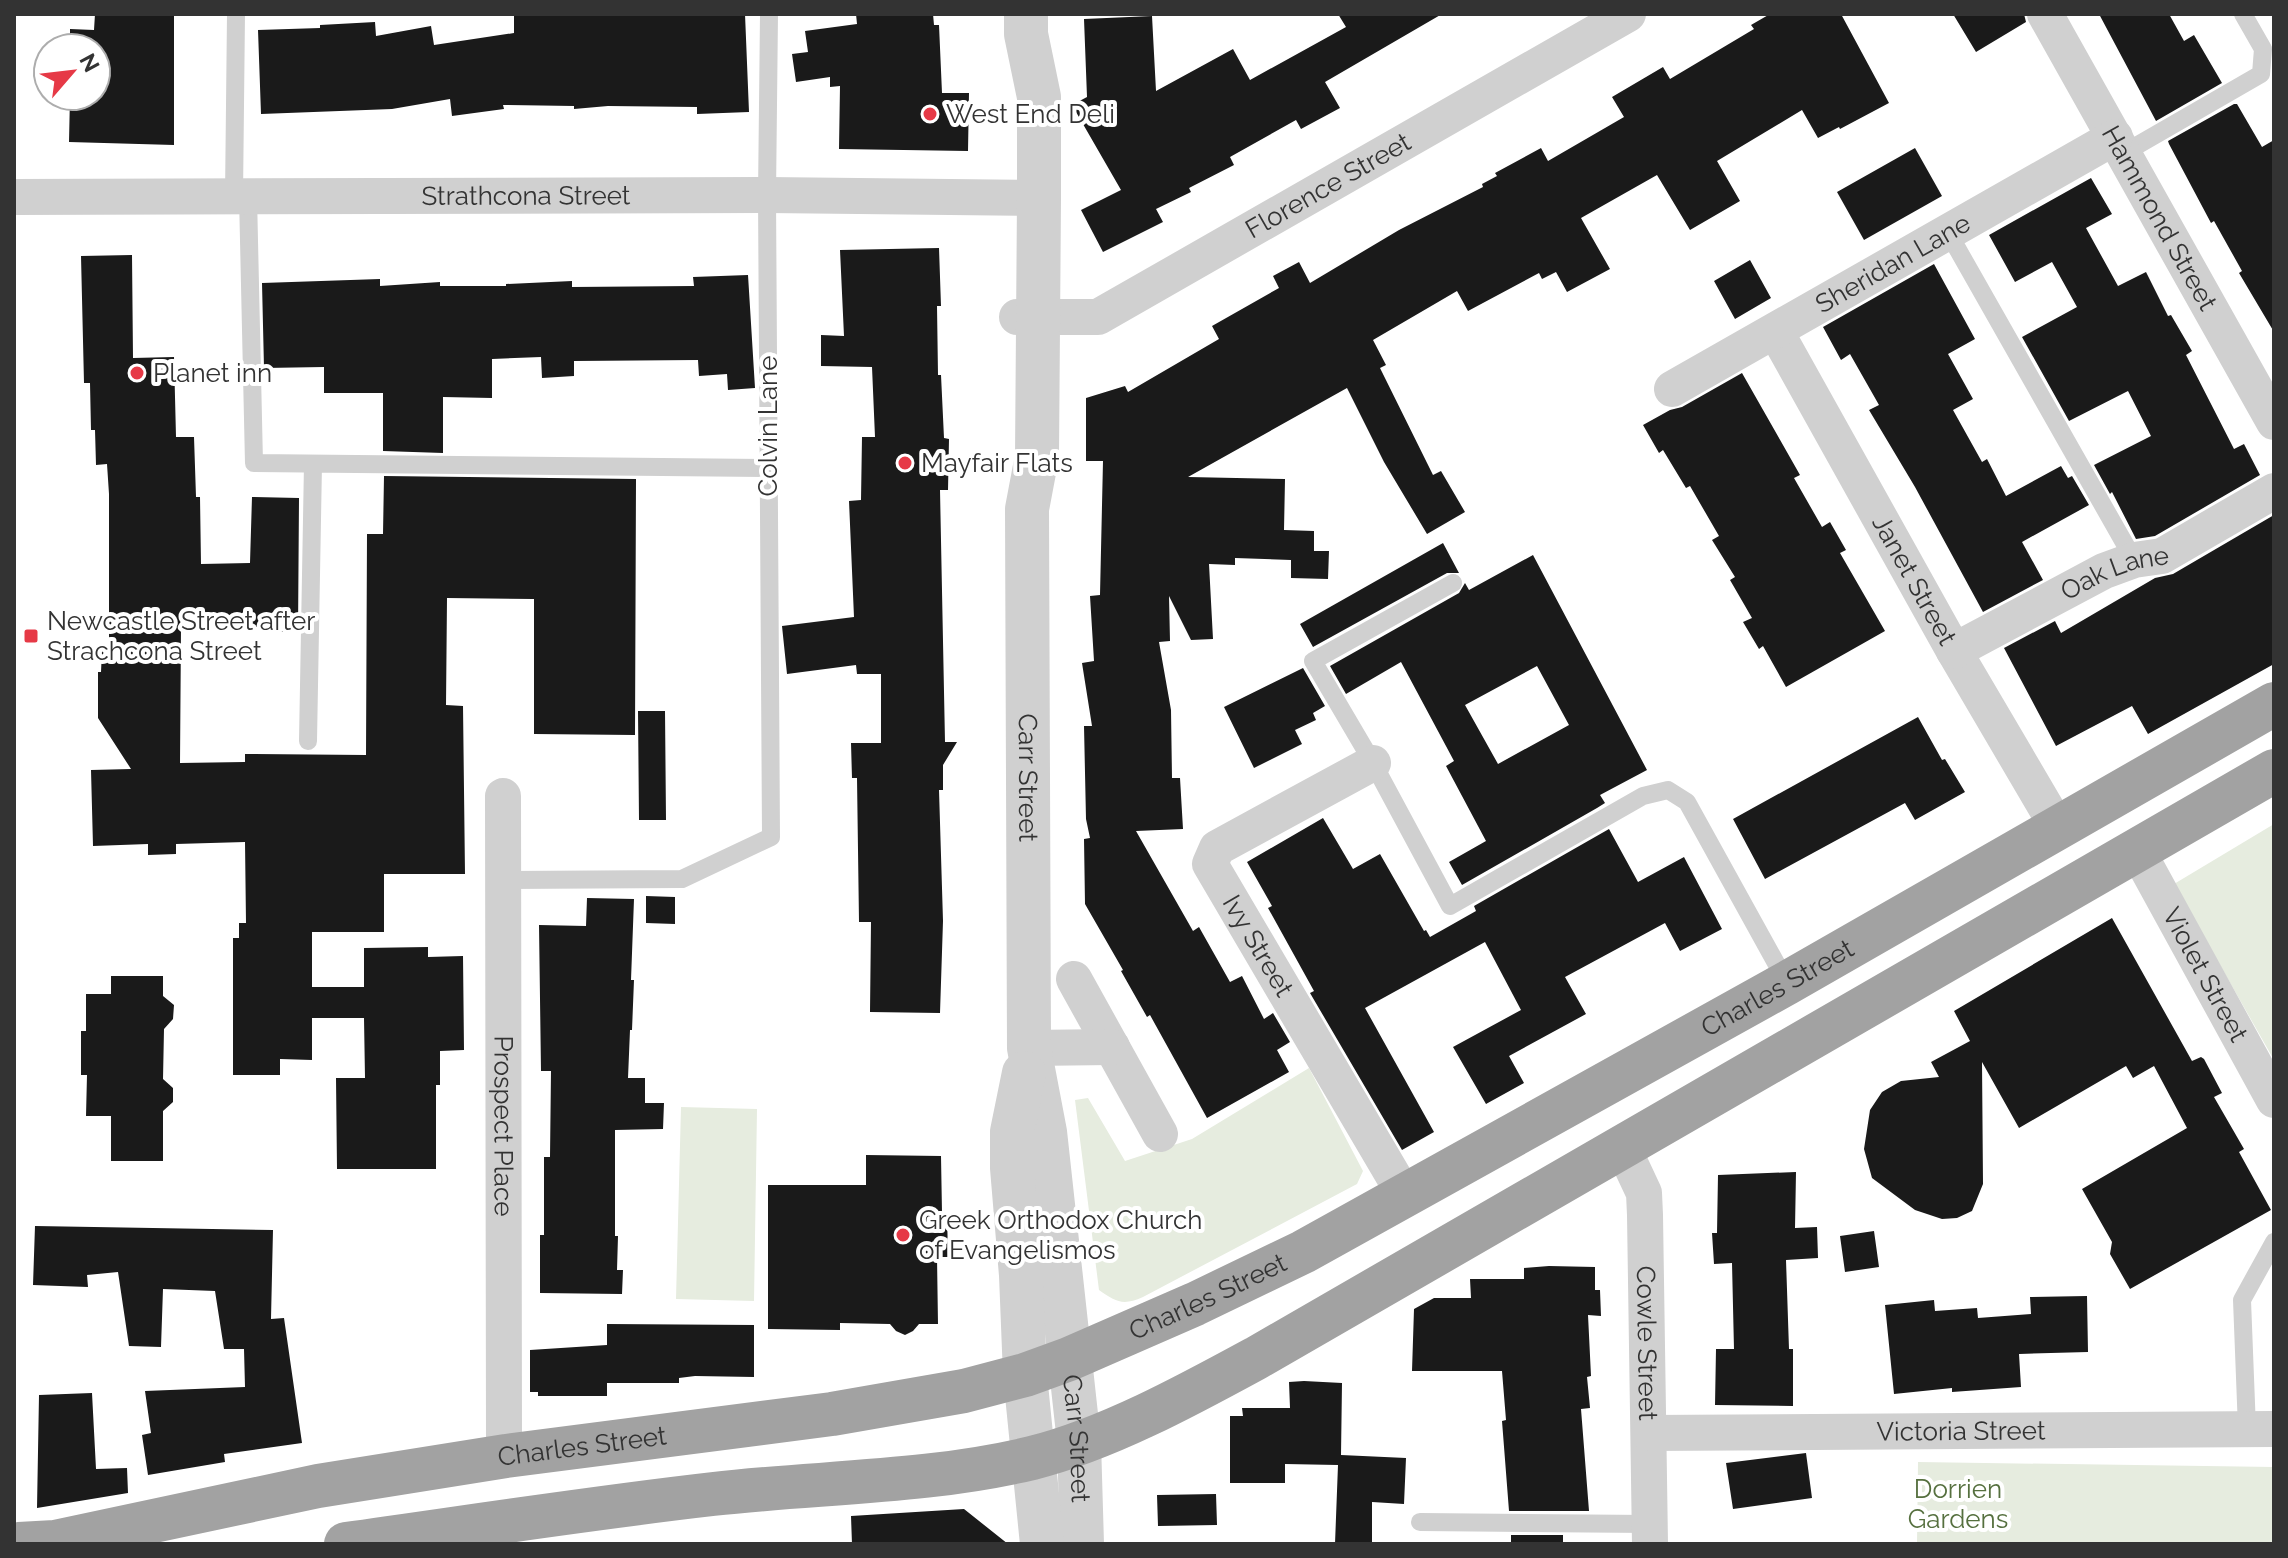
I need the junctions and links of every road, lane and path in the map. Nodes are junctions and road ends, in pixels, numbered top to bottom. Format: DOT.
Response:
graph roads {
  1 [pos="236,14"];
  2 [pos="769,14"];
  3 [pos="1628,14"];
  4 [pos="2045,14"];
  5 [pos="2243,14"];
  6 [pos="1026,24"];
  7 [pos="2268,66"];
  8 [pos="2119,145"];
  9 [pos="767,195"];
  10 [pos="241,196"];
  11 [pos="14,197"];
  12 [pos="1027,198"];
  13 [pos="1949,234"];
  14 [pos="1028,318"];
  15 [pos="1776,332"];
  16 [pos="1672,389"];
  17 [pos="2274,422"];
  18 [pos="313,464"];
  19 [pos="768,468"];
  20 [pos="2274,491"];
  21 [pos="2134,560"];
  22 [pos="1453,583"];
  23 [pos="1954,651"];
  24 [pos="2274,704"];
  25 [pos="308,741"];
  26 [pos="1373,763"];
  27 [pos="2274,771"];
  28 [pos="503,796"];
  29 [pos="2058,828"];
  30 [pos="2137,850"];
  31 [pos="503,880"];
  32 [pos="1074,979"];
  33 [pos="1787,983"];
  34 [pos="1112,1047"];
  35 [pos="1029,1048"];
  36 [pos="2274,1100"];
  37 [pos="1160,1134"];
  38 [pos="1622,1146"];
  39 [pos="1404,1194"];
  40 [pos="2274,1242"];
  41 [pos="1069,1359"];
  42 [pos="1025,1375"];
  43 [pos="2261,1429"];
  44 [pos="1649,1433"];
  45 [pos="1079,1442"];
  46 [pos="506,1456"];
  47 [pos="1035,1457"];
  48 [pos="1420,1522"];
  49 [pos="1650,1534"];
  50 [pos="19,1544"];
  51 [pos="346,1544"];
  52 [pos="1042,1544"];
  53 [pos="1082,1544"];
  1 -- 10 [label="lane"];
  2 -- 9 [label="lane, Colvin Lane"];
  3 -- 14 [label="street, Florence Street"];
  4 -- 8 [label="street, Hammond Street"];
  5 -- 7 [label="lane"];
  6 -- 12 [label="street, Carr Street"];
  7 -- 8 [label="lane"];
  8 -- 13 [label="street, Sheridan Lane"];
  8 -- 17 [label="street, Hammond Street"];
  9 -- 10 [label="street, Strathcona Street"];
  9 -- 12 [label="street, Strathcona Street"];
  9 -- 19 [label="lane, Colvin Lane"];
  10 -- 11 [label="street, Strathcona Street"];
  10 -- 18 [label="lane"];
  12 -- 14 [label="street, Carr Street"];
  13 -- 15 [label="street, Sheridan Lane"];
  13 -- 21 [label="lane"];
  14 -- 35 [label="street, Carr Street"];
  15 -- 16 [label="street, Sheridan Lane"];
  15 -- 23 [label="street, Janet Street"];
  18 -- 19 [label="lane"];
  18 -- 25 [label="lane"];
  19 -- 31 [label="lane, Colvin Lane"];
  20 -- 21 [label="street, Oak Lane"];
  21 -- 23 [label="street, Oak Lane"];
  22 -- 26 [label="lane"];
  23 -- 29 [label="street, Janet Street"];
  24 -- 29 [label="highway, Charles Street"];
  26 -- 33 [label="lane"];
  26 -- 39 [label="street, Ivy Street"];
  27 -- 30 [label="highway"];
  28 -- 31 [label="street, Prospect Place"];
  29 -- 33 [label="highway, Charles Street"];
  30 -- 36 [label="street, Violet Street"];
  30 -- 38 [label="highway"];
  31 -- 46 [label="street, Prospect Place"];
  32 -- 34 [label="street"];
  33 -- 39 [label="highway, Charles Street"];
  34 -- 35 [label="street"];
  34 -- 37 [label="street"];
  35 -- 41 [label="street, Carr Street"];
  35 -- 42 [label="street, Carr Street"];
  38 -- 44 [label="street, Cowle Street"];
  38 -- 45 [label="highway"];
  39 -- 41 [label="highway, Charles Street"];
  40 -- 43 [label="lane"];
  41 -- 42 [label="highway, Charles Street"];
  41 -- 45 [label="street, Carr Street"];
  42 -- 46 [label="highway, Charles Street"];
  42 -- 47 [label="street, Carr Street"];
  43 -- 44 [label="street, Victoria Street"];
  44 -- 49 [label="street, Cowle Street"];
  45 -- 47 [label="highway"];
  45 -- 53 [label="street, Carr Street"];
  46 -- 50 [label="highway, Charles Street"];
  47 -- 51 [label="highway"];
  47 -- 52 [label="street, Carr Street"];
  48 -- 49 [label="lane"];
}
